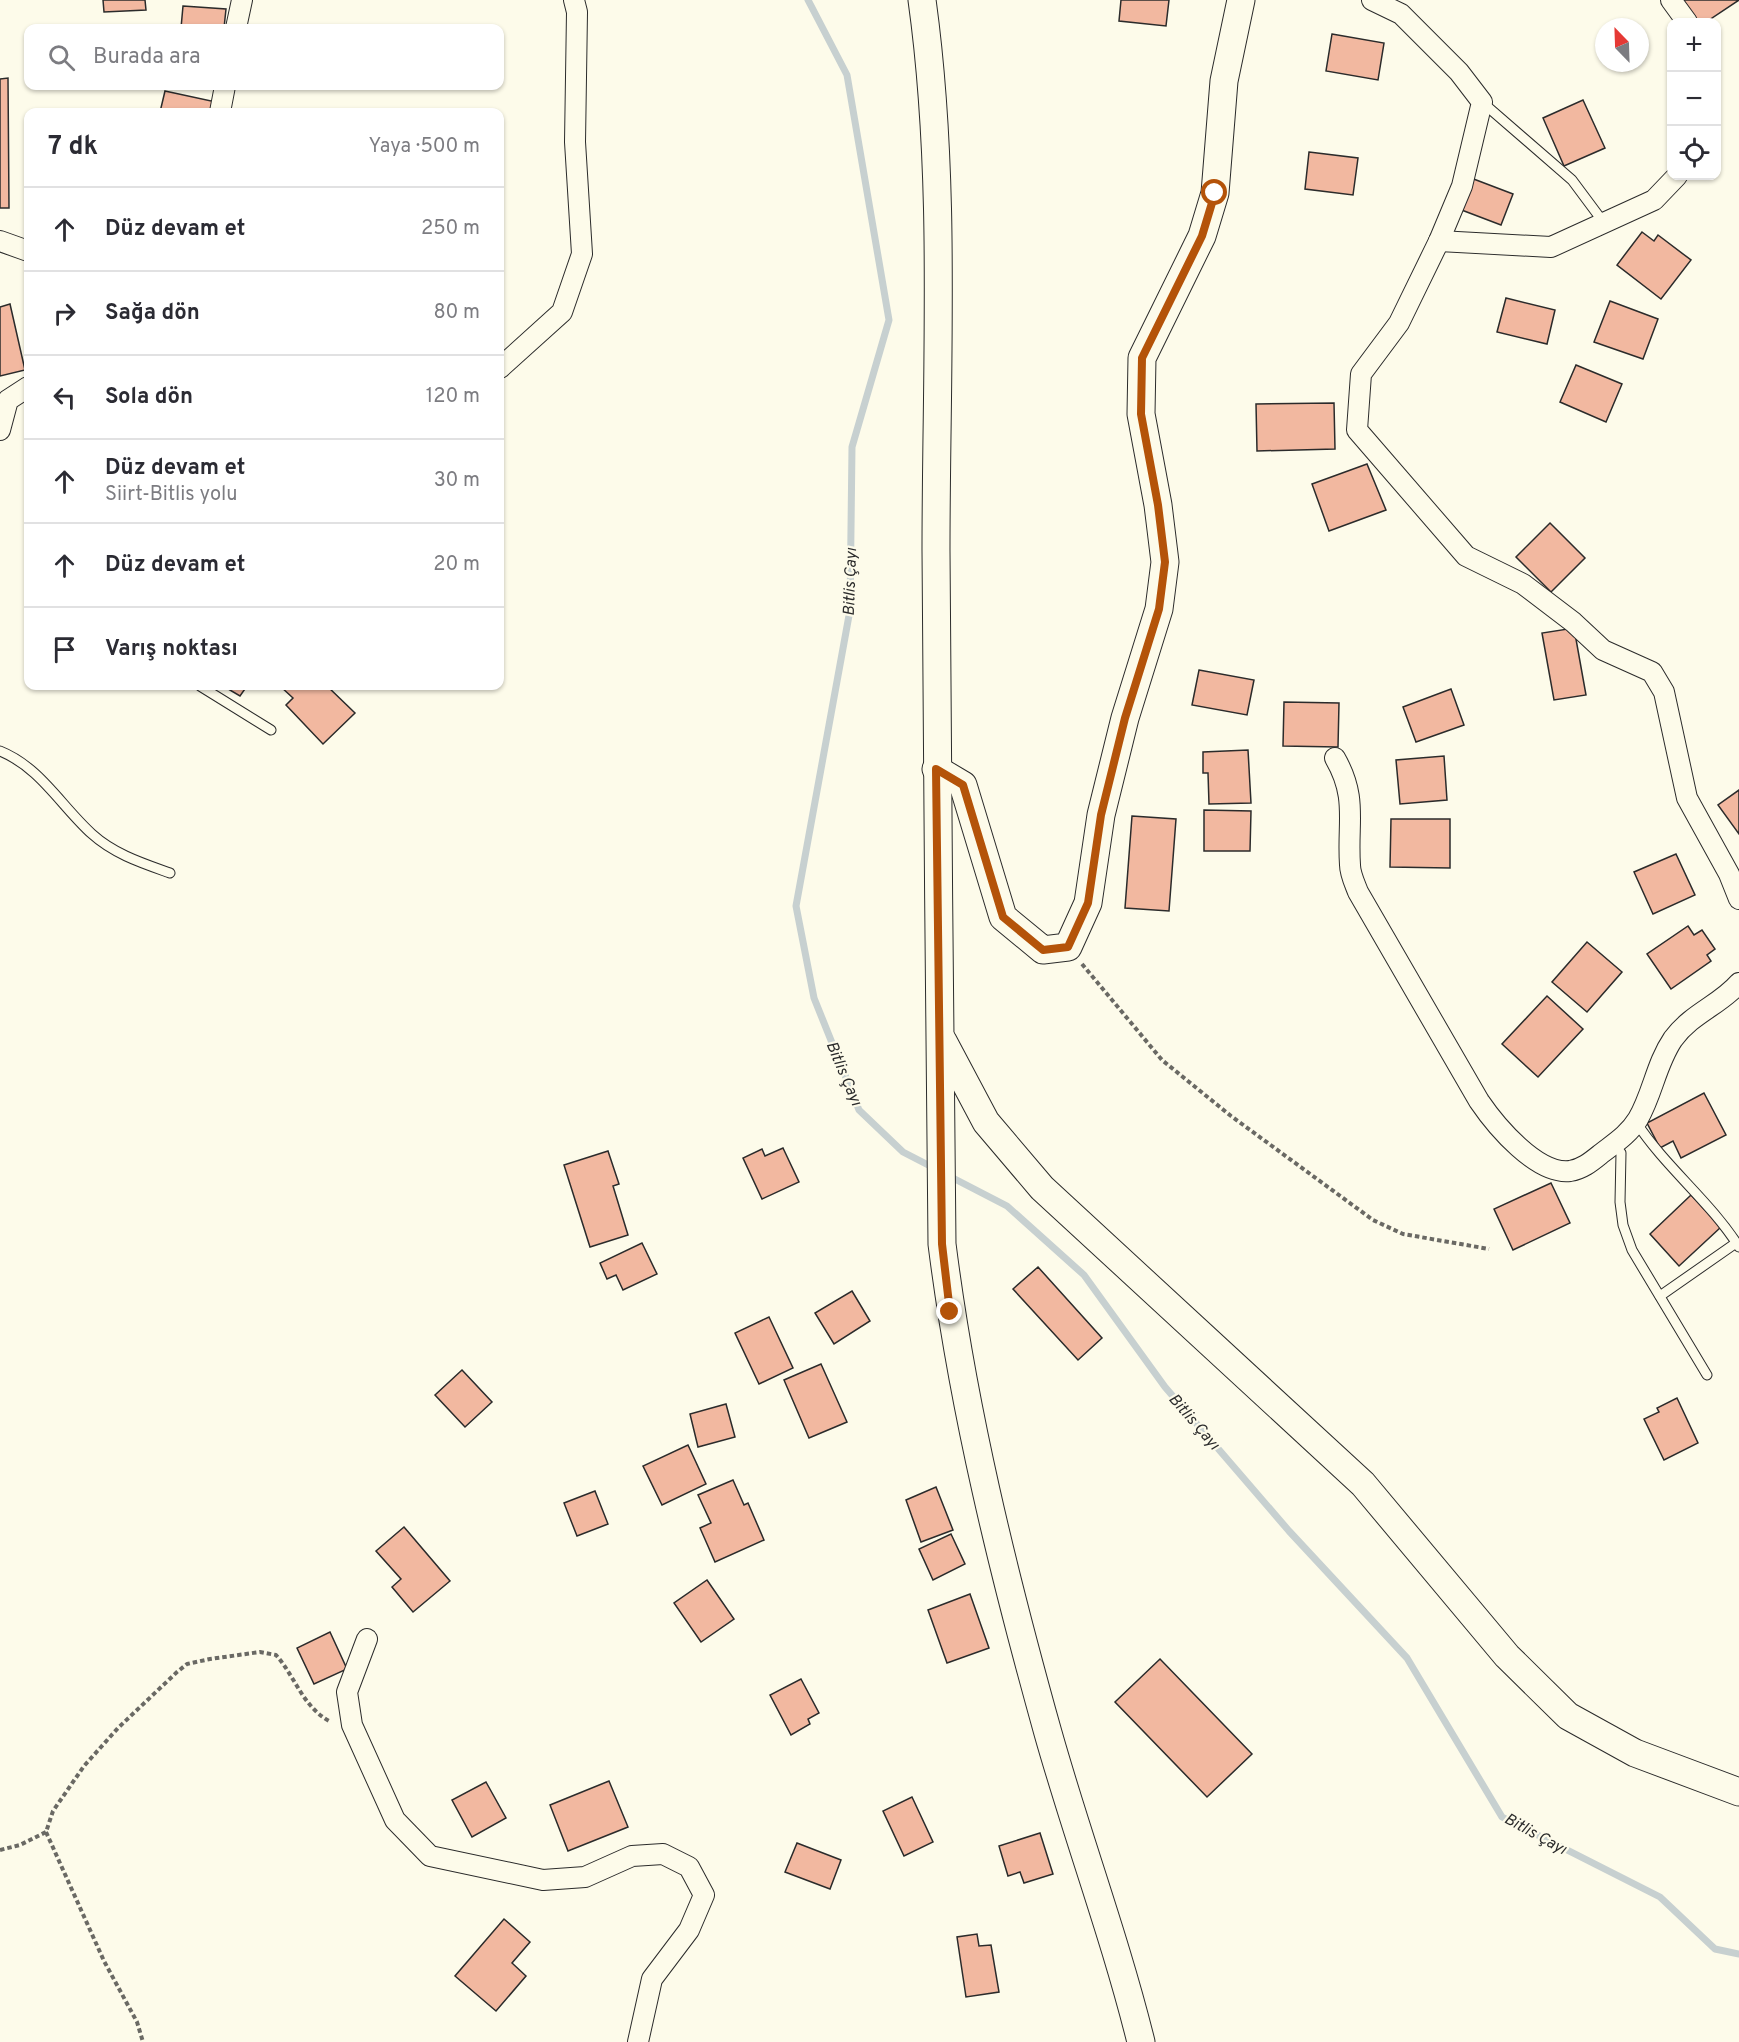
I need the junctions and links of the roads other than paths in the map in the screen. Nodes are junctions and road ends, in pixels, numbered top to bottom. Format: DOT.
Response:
graph roads {
  1 [pos="242,0"];
  2 [pos="574,0"];
  3 [pos="922,0"];
  4 [pos="1240,0"];
  5 [pos="1372,0"];
  6 [pos="1671,0"];
  7 [pos="1684,18"];
  8 [pos="237,24"];
  9 [pos="224,90"];
  10 [pos="1482,102"];
  11 [pos="221,108"];
  12 [pos="1673,180"];
  13 [pos="1604,223"];
  14 [pos="0,241"];
  15 [pos="1439,241"];
  16 [pos="24,250"];
  17 [pos="504,365"];
  18 [pos="24,390"];
  19 [pos="0,430"];
  20 [pos="207,690"];
  21 [pos="271,729"];
  22 [pos="0,751"];
  23 [pos="1335,758"];
  24 [pos="936,769"];
  25 [pos="170,873"];
  26 [pos="1739,899"];
  27 [pos="1739,983"];
  28 [pos="941,1037"];
  29 [pos="1636,1122"];
  30 [pos="1614,1144"];
  31 [pos="1738,1245"];
  32 [pos="1659,1296"];
  33 [pos="1707,1376"];
  34 [pos="367,1639"];
  35 [pos="1739,1792"];
  36 [pos="638,2042"];
  37 [pos="1141,2042"];
  1 -- 8 [label="street"];
  2 -- 17 [label="street"];
  3 -- 24 [label="street"];
  4 -- 24 [label="street"];
  5 -- 10 [label="street"];
  6 -- 7 [label="street"];
  9 -- 11 [label="street"];
  10 -- 13 [label="lane"];
  10 -- 15 [label="street"];
  12 -- 13 [label="street"];
  13 -- 15 [label="street"];
  14 -- 16 [label="street"];
  15 -- 26 [label="street"];
  18 -- 19 [label="street"];
  20 -- 21 [label="lane"];
  22 -- 25 [label="lane"];
  23 -- 30 [label="street"];
  24 -- 28 [label="street"];
  27 -- 29 [label="street"];
  28 -- 35 [label="street"];
  28 -- 37 [label="street"];
  29 -- 30 [label="street"];
  29 -- 31 [label="lane"];
  30 -- 32 [label="lane"];
  31 -- 32 [label="lane"];
  32 -- 33 [label="lane"];
  34 -- 36 [label="street"];
}
